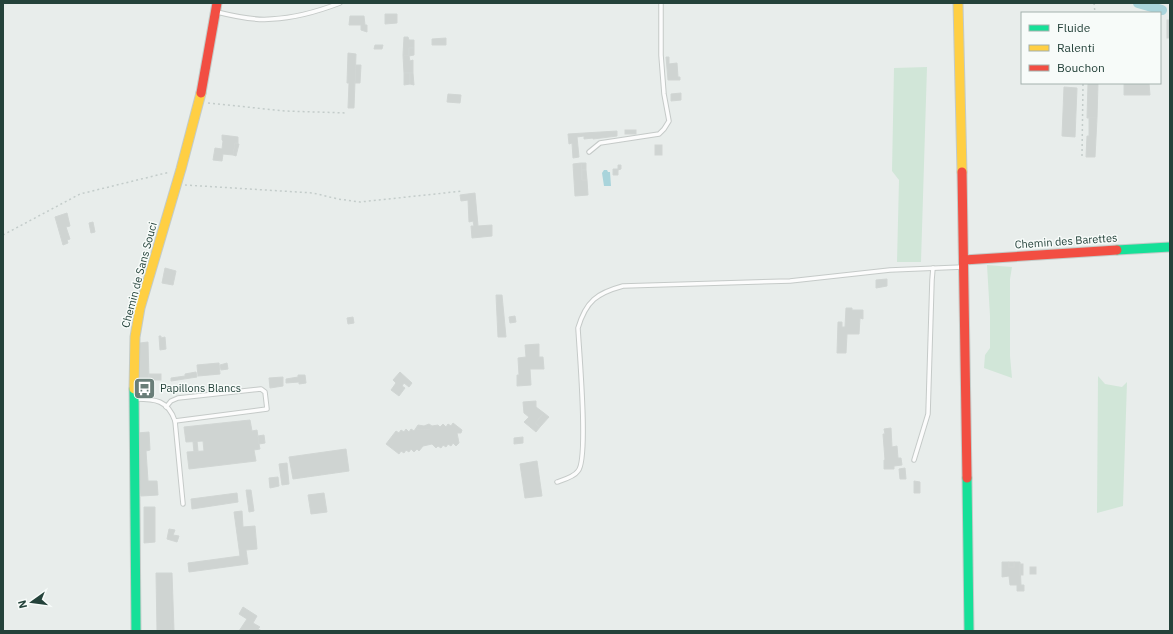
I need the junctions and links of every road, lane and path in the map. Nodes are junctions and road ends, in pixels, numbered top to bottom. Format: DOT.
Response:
graph roads {
  1 [pos="340,3"];
  2 [pos="661,3"];
  3 [pos="958,3"];
  4 [pos="216,7"];
  5 [pos="1083,84"];
  6 [pos="199,102"];
  7 [pos="347,113"];
  8 [pos="589,152"];
  9 [pos="1082,156"];
  10 [pos="181,169"];
  11 [pos="176,184"];
  12 [pos="463,191"];
  13 [pos="3,235"];
  14 [pos="1170,247"];
  15 [pos="964,263"];
  16 [pos="933,268"];
  17 [pos="134,400"];
  18 [pos="166,407"];
  19 [pos="175,421"];
  20 [pos="914,460"];
  21 [pos="557,482"];
  22 [pos="183,504"];
  23 [pos="136,631"];
  24 [pos="969,631"];
  1 -- 4 [label="lane"];
  2 -- 8 [label="lane"];
  3 -- 15 [label="street"];
  4 -- 6 [label="street, Chemin de Sans Souci"];
  5 -- 9 [label="path"];
  6 -- 7 [label="path"];
  6 -- 10 [label="street, Chemin de Sans Souci"];
  10 -- 11 [label="street, Chemin de Sans Souci"];
  10 -- 13 [label="path"];
  11 -- 12 [label="path"];
  11 -- 17 [label="street, Chemin de Sans Souci"];
  14 -- 15 [label="street, Chemin des Barettes"];
  15 -- 16 [label="lane"];
  15 -- 24 [label="street"];
  16 -- 20 [label="lane"];
  16 -- 21 [label="lane"];
  17 -- 18 [label="lane"];
  17 -- 23 [label="street, Chemin de Sans Souci"];
  18 -- 19 [label="lane"];
  18 -- 19 [label="lane"];
  19 -- 22 [label="lane"];
}
